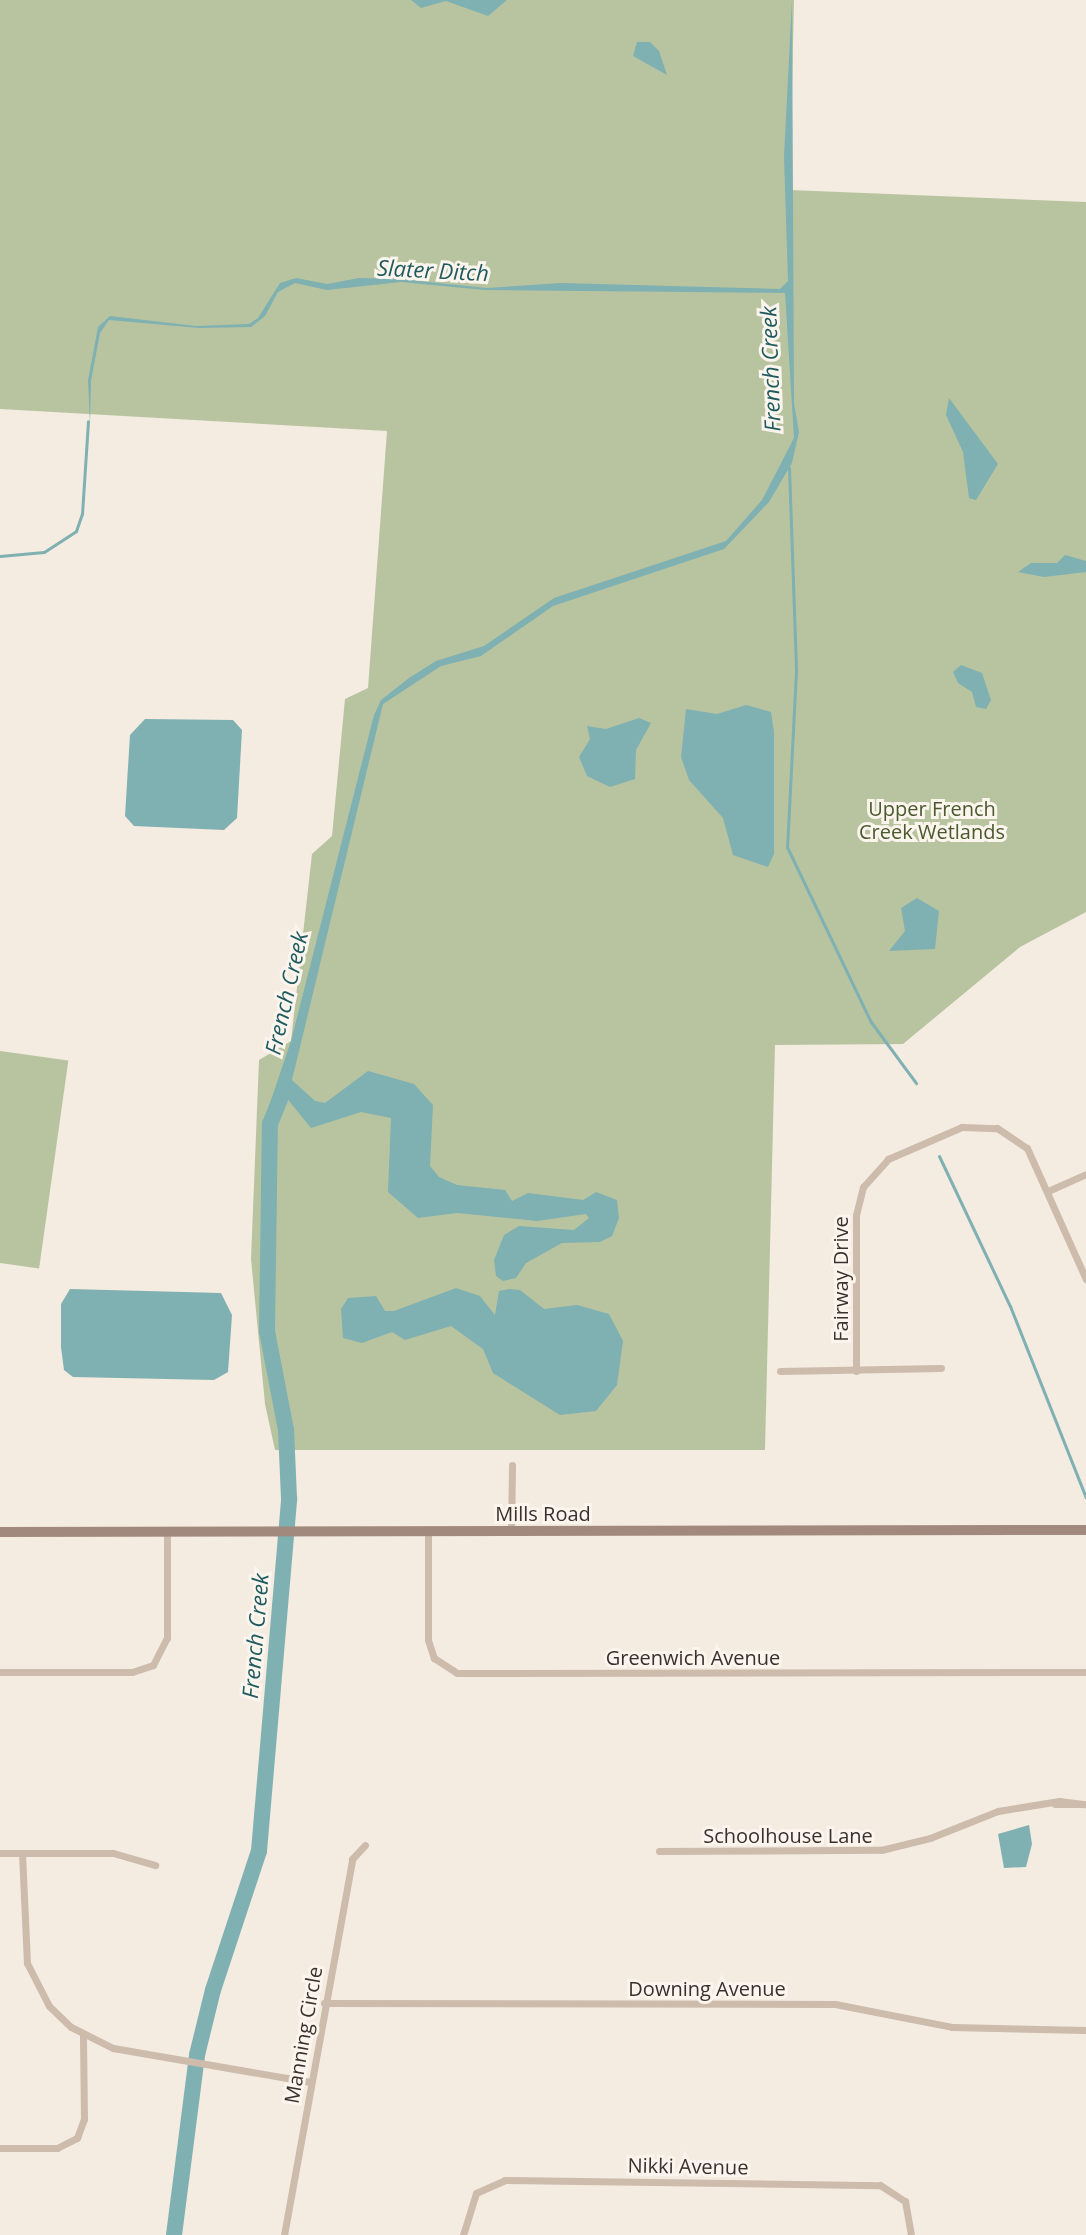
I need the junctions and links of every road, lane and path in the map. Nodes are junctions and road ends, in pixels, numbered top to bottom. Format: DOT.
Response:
graph roads {
  1 [pos="1086,1174"];
  2 [pos="1048,1191"];
  3 [pos="1086,1279"];
  4 [pos="941,1368"];
  5 [pos="780,1371"];
  6 [pos="856,1371"];
  7 [pos="512,1465"];
  8 [pos="1086,1530"];
  9 [pos="167,1531"];
  10 [pos="428,1531"];
  11 [pos="511,1531"];
  12 [pos="0,1532"];
  13 [pos="0,1672"];
  14 [pos="1086,1672"];
  15 [pos="1086,1804"];
  16 [pos="365,1845"];
  17 [pos="659,1851"];
  18 [pos="0,1853"];
  19 [pos="22,1853"];
  20 [pos="155,1865"];
  21 [pos="324,2003"];
  22 [pos="1086,2030"];
  23 [pos="83,2036"];
  24 [pos="310,2082"];
  25 [pos="0,2148"];
  26 [pos="284,2235"];
  27 [pos="463,2235"];
  28 [pos="911,2235"];
  1 -- 2 [label="street"];
  2 -- 3 [label="street, Fairway Drive"];
  2 -- 6 [label="street, Fairway Drive"];
  4 -- 6 [label="street"];
  5 -- 6 [label="street"];
  7 -- 11 [label="street"];
  8 -- 11 [label="street, Mills Road"];
  9 -- 10 [label="street, Mills Road"];
  9 -- 12 [label="street, Mills Road"];
  9 -- 13 [label="street"];
  10 -- 11 [label="street, Mills Road"];
  10 -- 14 [label="street, Greenwich Avenue"];
  15 -- 17 [label="street, Schoolhouse Lane"];
  16 -- 21 [label="street, Manning Circle"];
  18 -- 19 [label="street"];
  19 -- 20 [label="street"];
  19 -- 23 [label="street"];
  21 -- 22 [label="street, Downing Avenue"];
  21 -- 24 [label="street, Manning Circle"];
  23 -- 24 [label="street"];
  23 -- 25 [label="street"];
  24 -- 26 [label="street, Manning Circle"];
  27 -- 28 [label="street, Nikki Avenue"];
}
